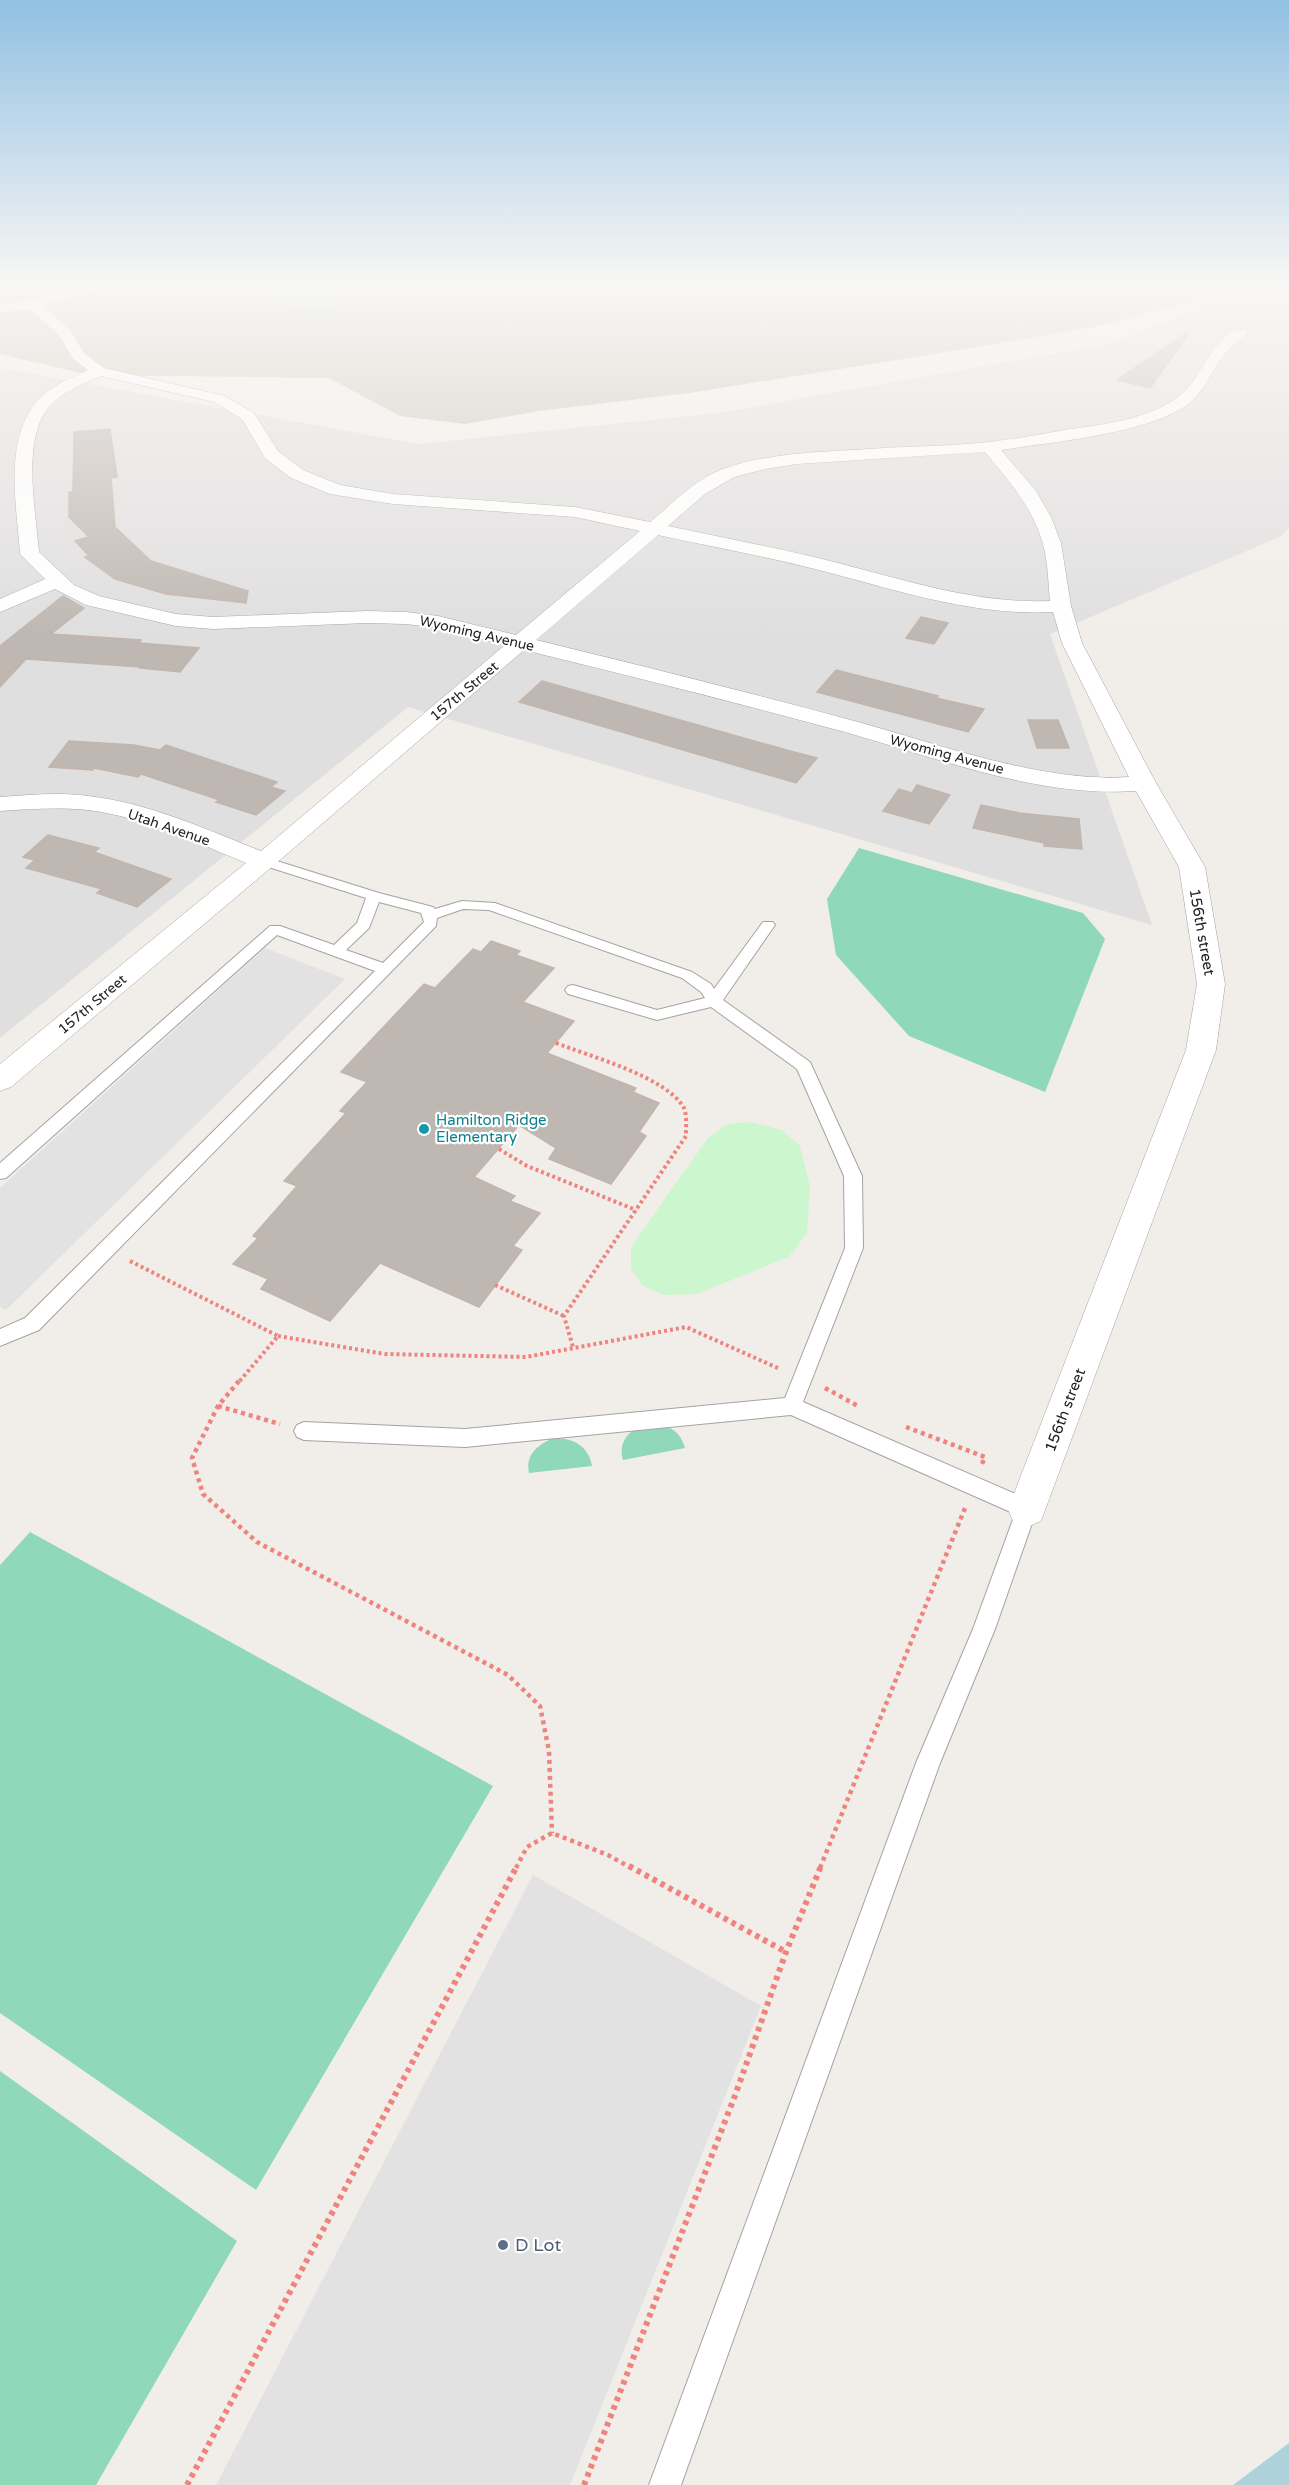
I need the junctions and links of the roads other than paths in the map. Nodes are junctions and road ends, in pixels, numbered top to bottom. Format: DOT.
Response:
graph roads {
  1 [pos="46,402"];
  2 [pos="224,402"];
  3 [pos="1181,402"];
  4 [pos="989,447"];
  5 [pos="656,529"];
  6 [pos="58,580"];
  7 [pos="0,606"];
  8 [pos="1061,606"];
  9 [pos="521,642"];
  10 [pos="1144,783"];
  11 [pos="0,804"];
  12 [pos="264,861"];
  13 [pos="374,896"];
  14 [pos="429,916"];
  15 [pos="768,925"];
  16 [pos="336,951"];
  17 [pos="385,969"];
  18 [pos="573,990"];
  19 [pos="714,1001"];
  20 [pos="0,1080"];
  21 [pos="0,1173"];
  22 [pos="0,1338"];
  23 [pos="792,1406"];
  24 [pos="304,1431"];
  25 [pos="1027,1509"];
  26 [pos="665,2485"];
  1 -- 6 [label="street, Wyoming Avenue"];
  2 -- 5 [label="street"];
  3 -- 4 [label="street, 157th Street"];
  4 -- 5 [label="street, 157th Street"];
  4 -- 8 [label="street, 156th street"];
  5 -- 8 [label="street"];
  5 -- 9 [label="street, 157th Street"];
  6 -- 7 [label="street"];
  6 -- 9 [label="street, Wyoming Avenue"];
  8 -- 10 [label="street, 156th street"];
  9 -- 10 [label="street, Wyoming Avenue"];
  9 -- 12 [label="street, 157th Street"];
  10 -- 25 [label="street, 156th street"];
  11 -- 12 [label="street, Utah Avenue"];
  12 -- 13 [label="lane"];
  12 -- 20 [label="street, 157th Street"];
  13 -- 14 [label="lane"];
  13 -- 16 [label="lane"];
  14 -- 17 [label="lane"];
  14 -- 19 [label="lane"];
  15 -- 19 [label="lane"];
  16 -- 17 [label="lane"];
  16 -- 21 [label="lane"];
  17 -- 22 [label="lane"];
  18 -- 19 [label="lane"];
  19 -- 23 [label="lane"];
  23 -- 24 [label="lane"];
  23 -- 25 [label="lane"];
  25 -- 26 [label="lane"];
}
